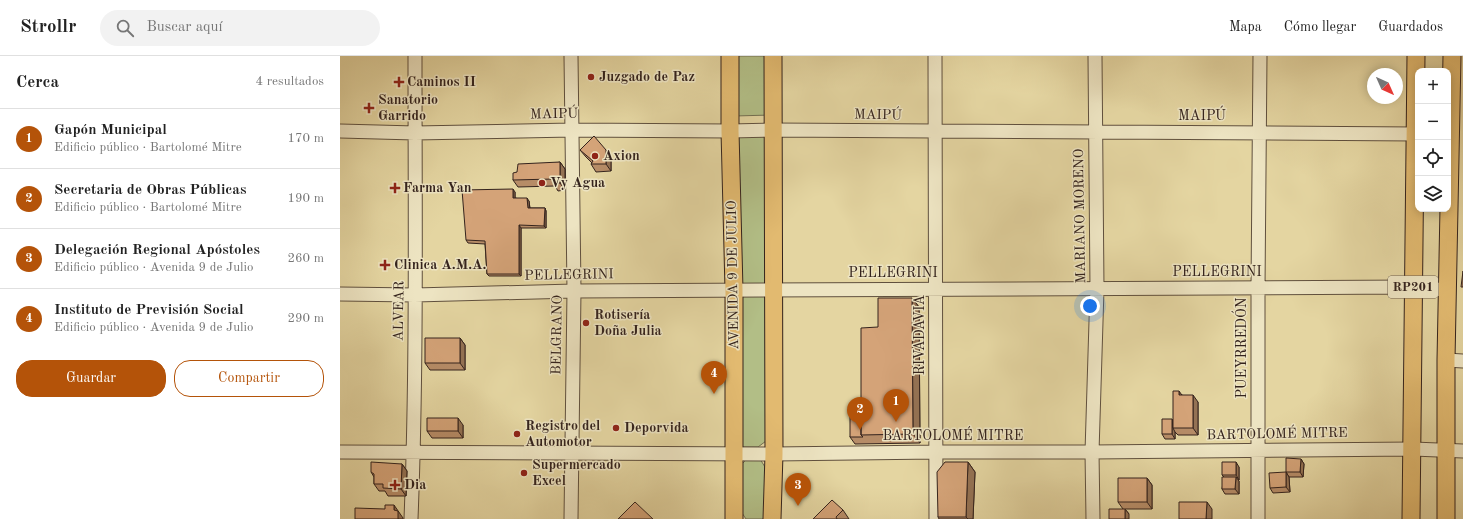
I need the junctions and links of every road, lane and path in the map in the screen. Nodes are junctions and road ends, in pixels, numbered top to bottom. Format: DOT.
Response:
graph roads {
  1 [pos="416,56"];
  2 [pos="571,56"];
  3 [pos="730,56"];
  4 [pos="773,56"];
  5 [pos="935,56"];
  6 [pos="1095,56"];
  7 [pos="1260,56"];
  8 [pos="1416,56"];
  9 [pos="1452,56"];
  10 [pos="1416,104"];
  11 [pos="572,130"];
  12 [pos="773,130"];
  13 [pos="340,131"];
  14 [pos="730,131"];
  15 [pos="936,132"];
  16 [pos="1095,132"];
  17 [pos="1260,132"];
  18 [pos="415,133"];
  19 [pos="1415,134"];
  20 [pos="1416,140"];
  21 [pos="1258,288"];
  22 [pos="1414,288"];
  23 [pos="936,289"];
  24 [pos="1097,289"];
  25 [pos="734,290"];
  26 [pos="773,290"];
  27 [pos="1447,290"];
  28 [pos="574,291"];
  29 [pos="340,294"];
  30 [pos="415,295"];
  31 [pos="1446,360"];
  32 [pos="1463,360"];
  33 [pos="1413,449"];
  34 [pos="1446,449"];
  35 [pos="1259,450"];
  36 [pos="1463,450"];
  37 [pos="340,452"];
  38 [pos="936,452"];
  39 [pos="1092,452"];
  40 [pos="413,454"];
  41 [pos="571,454"];
  42 [pos="734,454"];
  43 [pos="774,454"];
  44 [pos="411,519"];
  45 [pos="570,519"];
  46 [pos="734,519"];
  47 [pos="772,519"];
  48 [pos="936,519"];
  49 [pos="1093,519"];
  50 [pos="1258,519"];
  51 [pos="1411,519"];
  52 [pos="1446,519"];
  1 -- 18 [label="street, ALVEAR"];
  2 -- 11 [label="street, BELGRANO"];
  3 -- 14 [label="main road, AVENIDA 9 DE JULIO"];
  4 -- 12 [label="main road"];
  5 -- 15 [label="street, RIVADAVIA"];
  6 -- 16 [label="street, MARIANO MORENO"];
  7 -- 17 [label="street, PUEYRREDÓN"];
  8 -- 10 [label="main road, RP201"];
  9 -- 27 [label="main road, RP201"];
  11 -- 14 [label="street, MAIPÚ"];
  11 -- 18 [label="street, MAIPÚ"];
  11 -- 28 [label="street, BELGRANO"];
  12 -- 14 [label="street, MAIPÚ"];
  12 -- 15 [label="street, MAIPÚ"];
  12 -- 26 [label="main road"];
  13 -- 18 [label="street, MAIPÚ"];
  14 -- 25 [label="main road, AVENIDA 9 DE JULIO"];
  15 -- 16 [label="street, MAIPÚ"];
  15 -- 23 [label="street, RIVADAVIA"];
  16 -- 17 [label="street, MAIPÚ"];
  16 -- 24 [label="street, MARIANO MORENO"];
  17 -- 19 [label="street, MAIPÚ"];
  17 -- 21 [label="street, PUEYRREDÓN"];
  18 -- 30 [label="street, ALVEAR"];
  20 -- 22 [label="main road, RP201"];
  21 -- 22 [label="street, PELLEGRINI"];
  21 -- 24 [label="street, PELLEGRINI"];
  21 -- 35 [label="street, PUEYRREDÓN"];
  22 -- 27 [label="street, PELLEGRINI"];
  22 -- 33 [label="main road, RP201"];
  23 -- 24 [label="street, PELLEGRINI"];
  23 -- 26 [label="street, PELLEGRINI"];
  23 -- 38 [label="street, RIVADAVIA"];
  24 -- 39 [label="street, MARIANO MORENO"];
  25 -- 26 [label="street, PELLEGRINI"];
  25 -- 28 [label="street, PELLEGRINI"];
  25 -- 42 [label="main road, AVENIDA 9 DE JULIO"];
  26 -- 43 [label="main road"];
  27 -- 31 [label="main road, RP201"];
  28 -- 30 [label="street, PELLEGRINI"];
  28 -- 41 [label="street, BELGRANO"];
  29 -- 30 [label="street, PELLEGRINI"];
  30 -- 40 [label="street, ALVEAR"];
  31 -- 32 [label="street"];
  31 -- 34 [label="main road, RP201"];
  33 -- 34 [label="street, BARTOLOMÉ MITRE"];
  33 -- 35 [label="street, BARTOLOMÉ MITRE"];
  33 -- 51 [label="main road, RP201"];
  34 -- 36 [label="street, BARTOLOMÉ MITRE"];
  34 -- 52 [label="main road, RP201"];
  35 -- 39 [label="street, BARTOLOMÉ MITRE"];
  35 -- 50 [label="street, PUEYRREDÓN"];
  37 -- 40 [label="street, BARTOLOMÉ MITRE"];
  38 -- 39 [label="street, BARTOLOMÉ MITRE"];
  38 -- 43 [label="street, BARTOLOMÉ MITRE"];
  38 -- 48 [label="street, RIVADAVIA"];
  39 -- 49 [label="street, MARIANO MORENO"];
  40 -- 41 [label="street, BARTOLOMÉ MITRE"];
  40 -- 44 [label="street, ALVEAR"];
  41 -- 42 [label="street, BARTOLOMÉ MITRE"];
  41 -- 45 [label="street, BELGRANO"];
  42 -- 43 [label="street, BARTOLOMÉ MITRE"];
  42 -- 46 [label="main road, AVENIDA 9 DE JULIO"];
  43 -- 47 [label="main road"];
}
